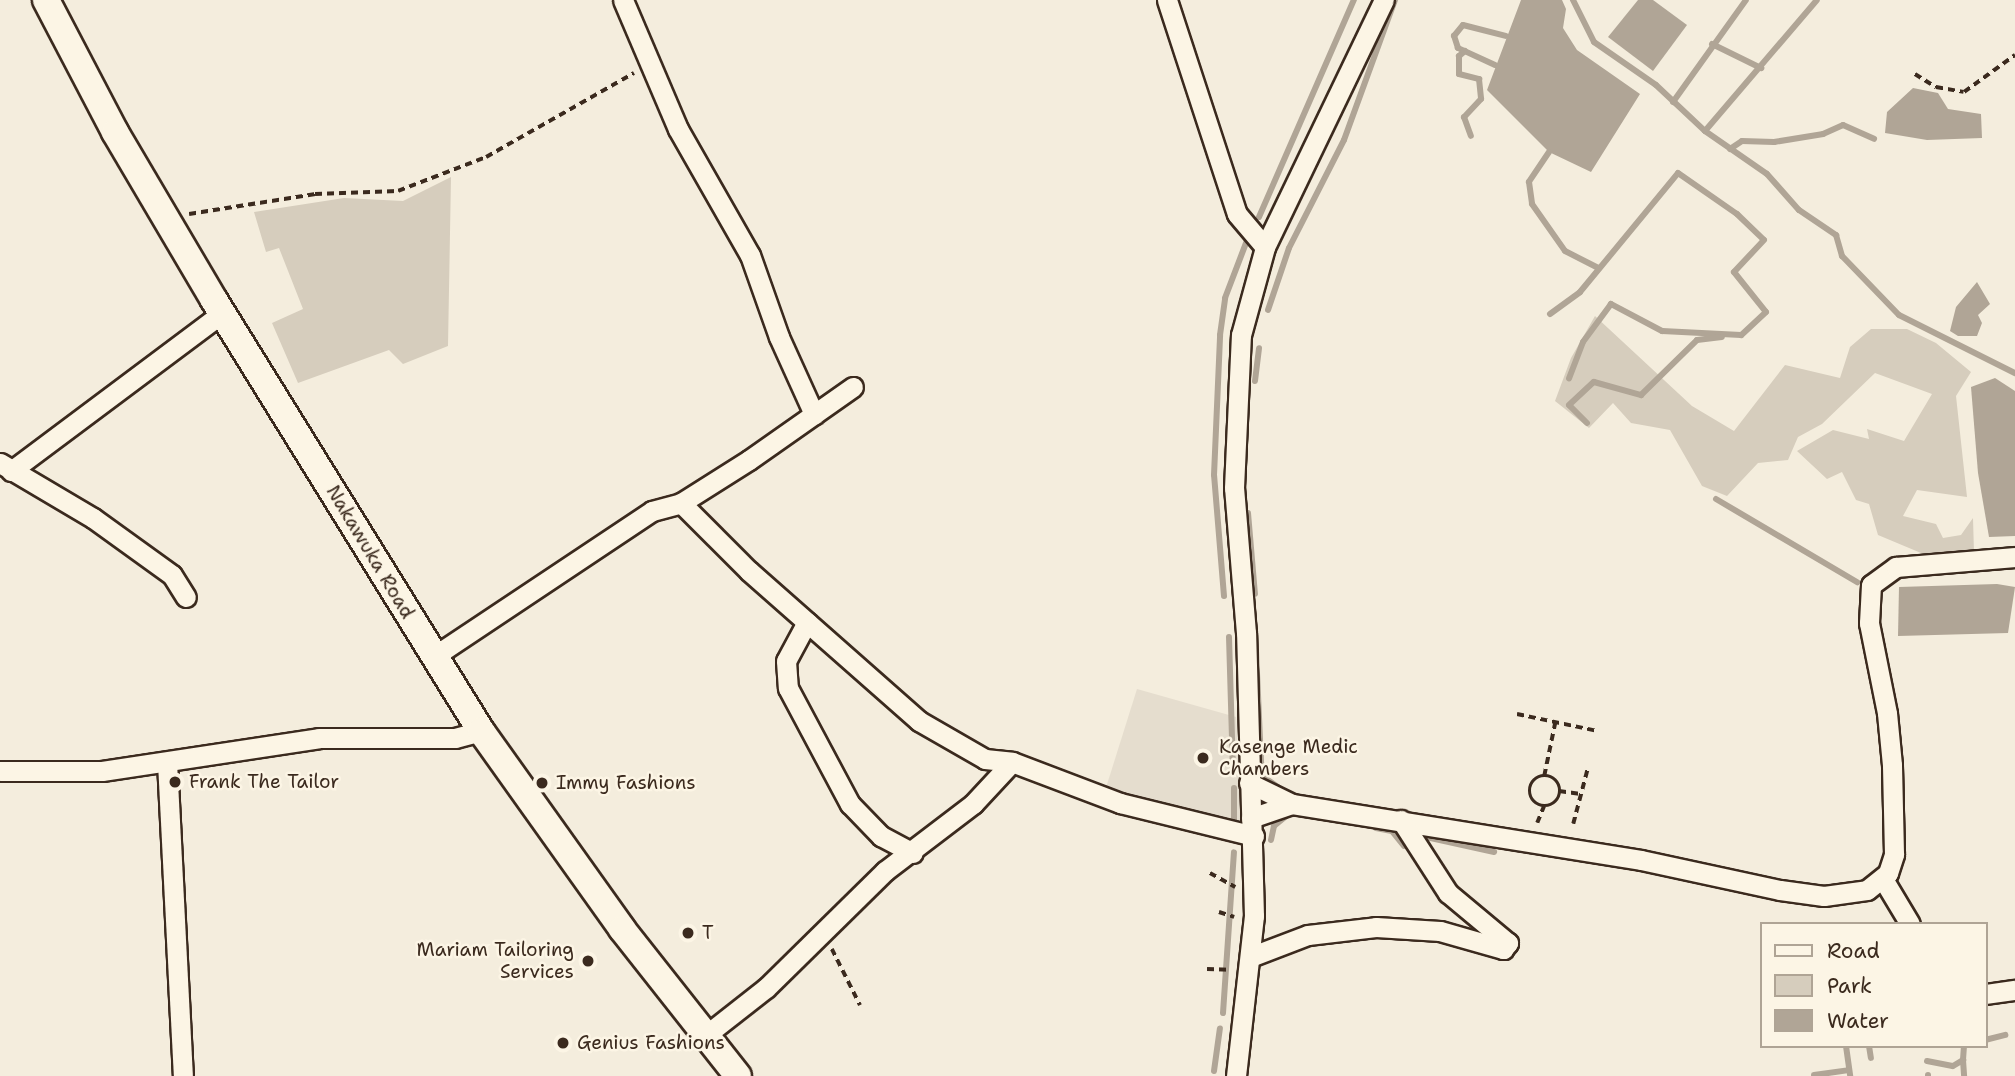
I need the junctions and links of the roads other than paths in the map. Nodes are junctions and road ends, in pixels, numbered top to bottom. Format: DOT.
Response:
graph roads {
  1 [pos="46,0"];
  2 [pos="622,0"];
  3 [pos="1167,0"];
  4 [pos="1384,0"];
  5 [pos="1265,247"];
  6 [pos="222,313"];
  7 [pos="853,387"];
  8 [pos="814,414"];
  9 [pos="6,467"];
  10 [pos="681,503"];
  11 [pos="2015,557"];
  12 [pos="186,597"];
  13 [pos="807,622"];
  14 [pos="433,657"];
  15 [pos="481,731"];
  16 [pos="167,762"];
  17 [pos="1012,762"];
  18 [pos="0,771"];
  19 [pos="1249,783"];
  20 [pos="1292,804"];
  21 [pos="1401,820"];
  22 [pos="1253,827"];
  23 [pos="913,853"];
  24 [pos="1883,879"];
  25 [pos="1909,922"];
  26 [pos="1250,957"];
  27 [pos="2015,990"];
  28 [pos="1987,994"];
  29 [pos="706,1035"];
  30 [pos="183,1076"];
  31 [pos="738,1076"];
  32 [pos="1236,1076"];
  1 -- 6 [label="main road, Nakawuka Road"];
  2 -- 8 [label="street"];
  3 -- 5 [label="street"];
  4 -- 5 [label="street"];
  5 -- 19 [label="street"];
  6 -- 9 [label="street"];
  6 -- 14 [label="main road, Nakawuka Road"];
  7 -- 8 [label="street"];
  8 -- 10 [label="street"];
  9 -- 12 [label="street"];
  10 -- 13 [label="street"];
  10 -- 14 [label="street"];
  11 -- 24 [label="street"];
  13 -- 17 [label="street"];
  13 -- 23 [label="street"];
  14 -- 15 [label="main road, Nakawuka Road"];
  15 -- 16 [label="street"];
  15 -- 29 [label="main road, Nakawuka Road"];
  16 -- 18 [label="street"];
  16 -- 30 [label="street"];
  17 -- 22 [label="street"];
  17 -- 23 [label="street"];
  19 -- 20 [label="street"];
  19 -- 22 [label="street"];
  20 -- 21 [label="street"];
  20 -- 22 [label="street"];
  21 -- 24 [label="street"];
  21 -- 26 [label="street"];
  22 -- 26 [label="street"];
  23 -- 29 [label="street"];
  24 -- 25 [label="street"];
  26 -- 32 [label="street"];
  27 -- 28 [label="street"];
  29 -- 31 [label="main road, Nakawuka Road"];
}
